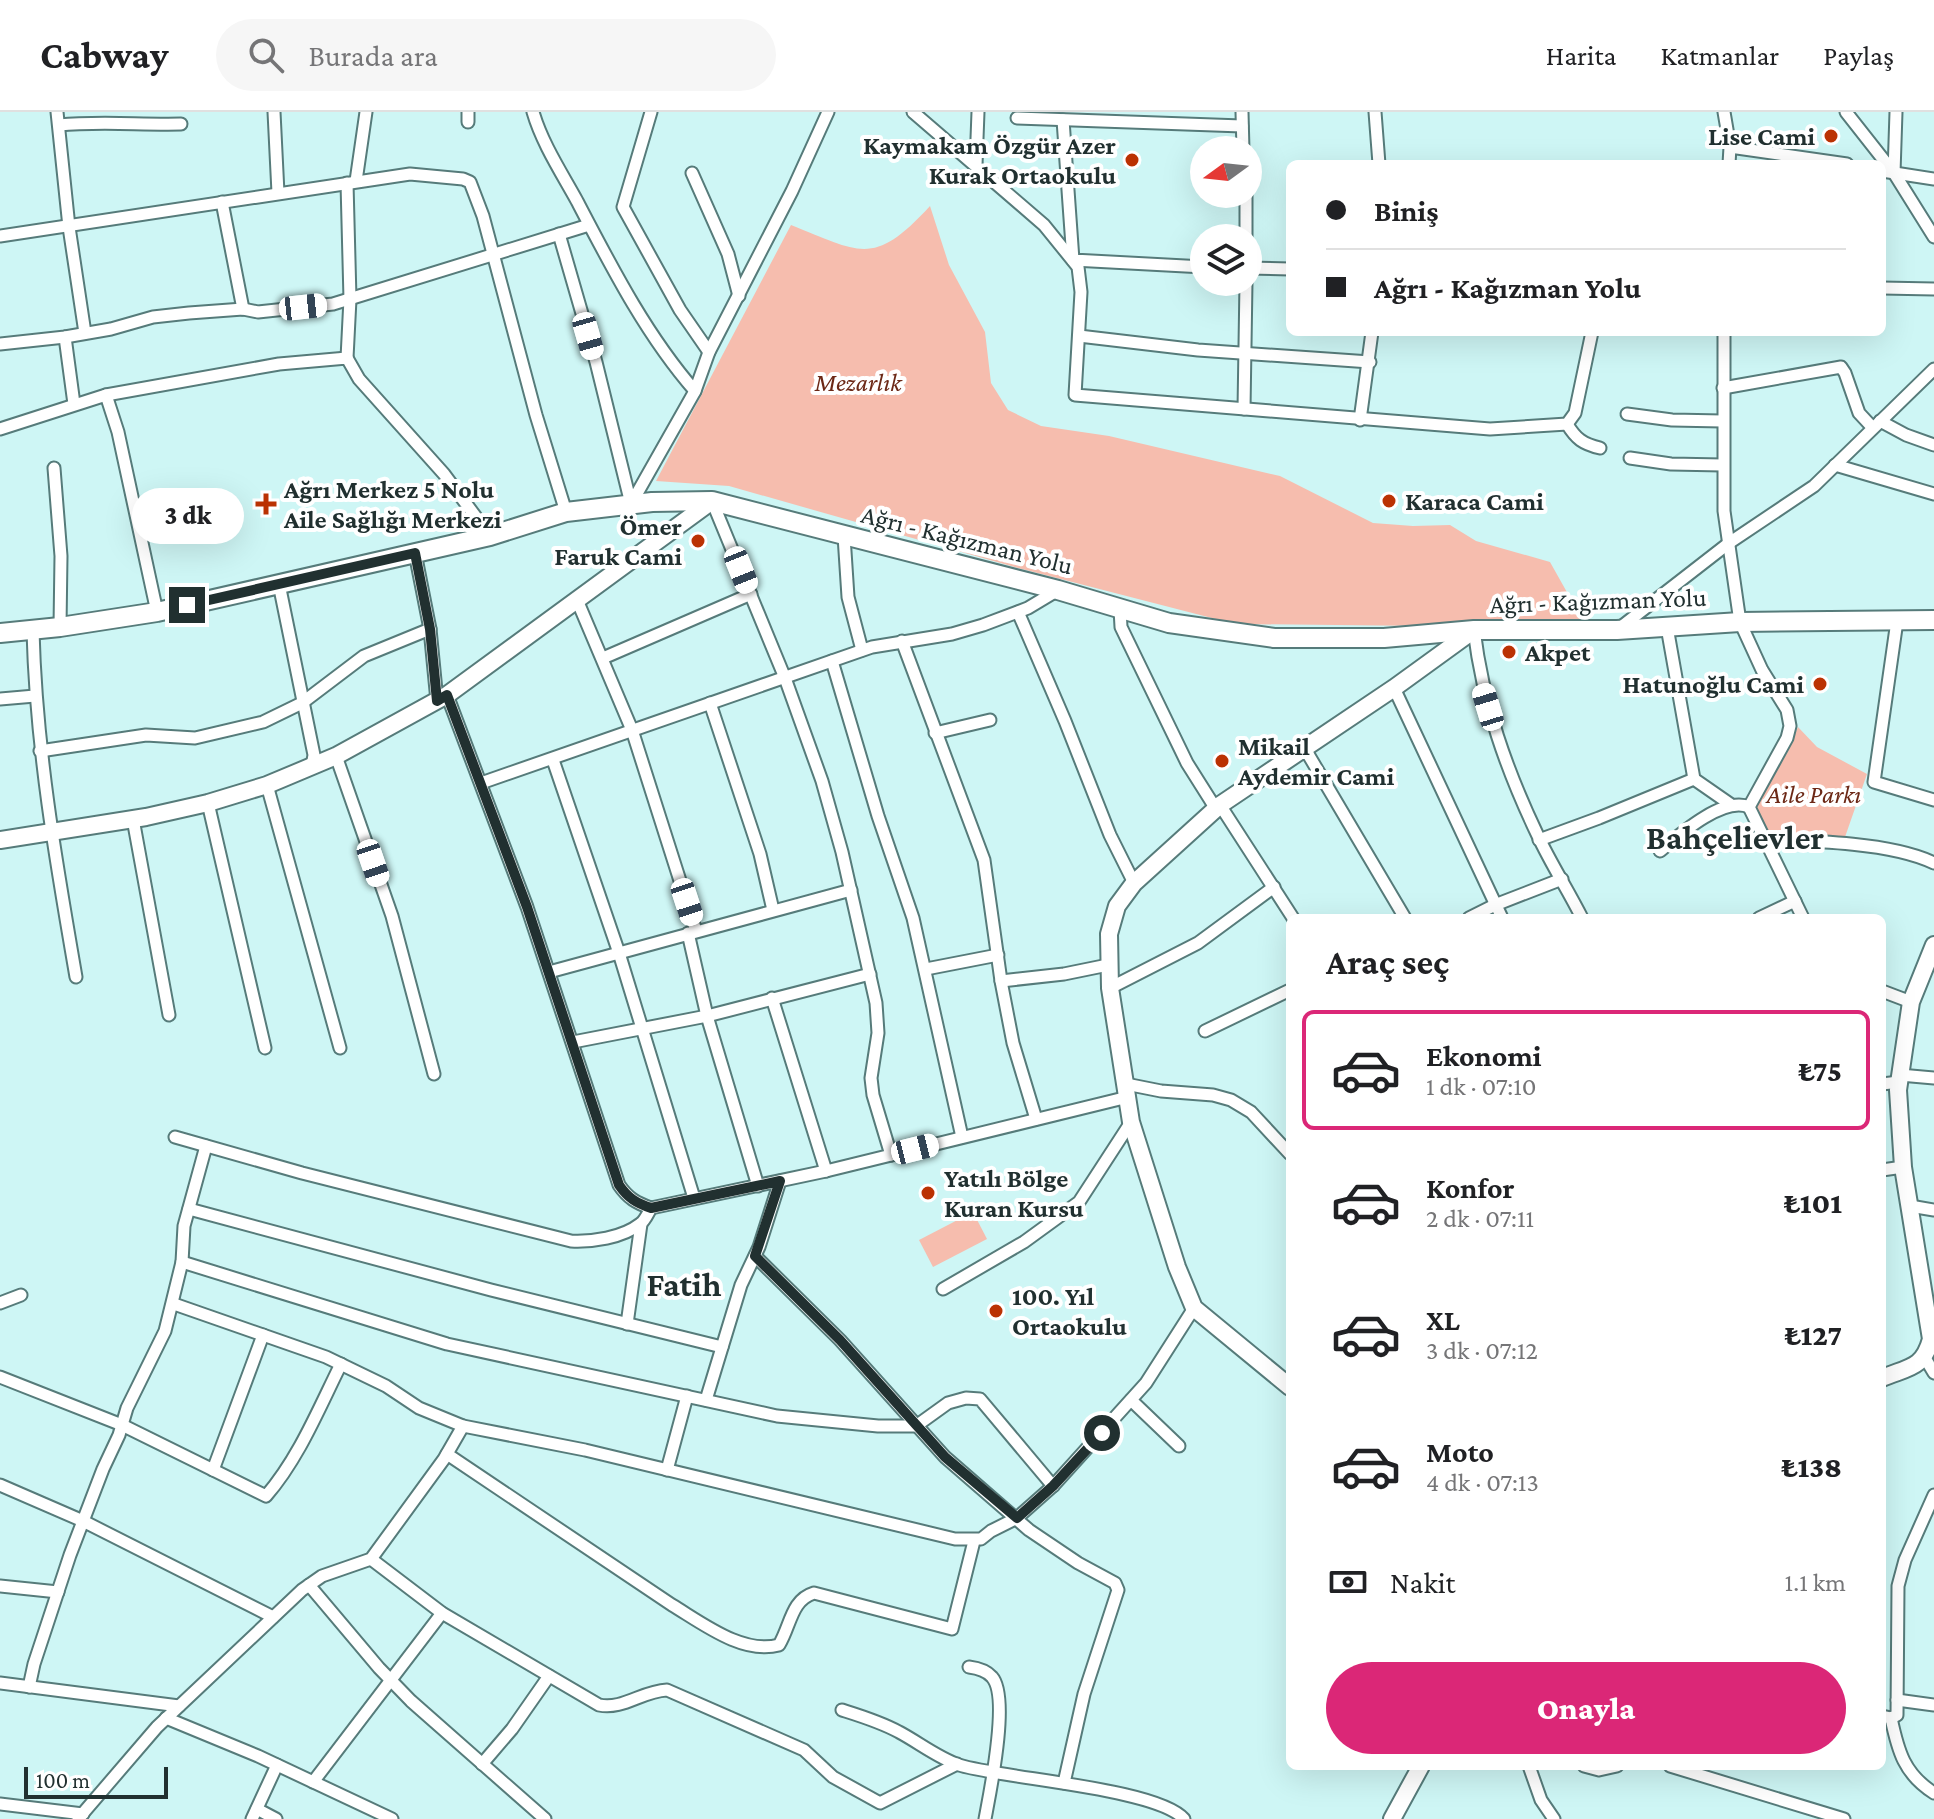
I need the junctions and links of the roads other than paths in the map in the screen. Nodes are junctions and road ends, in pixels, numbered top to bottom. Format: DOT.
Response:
graph roads {
  1 [pos="57,112"];
  2 [pos="274,112"];
  3 [pos="366,112"];
  4 [pos="533,112"];
  5 [pos="651,112"];
  6 [pos="828,112"];
  7 [pos="913,112"];
  8 [pos="978,112"];
  9 [pos="1242,112"];
  10 [pos="1375,112"];
  11 [pos="1724,112"];
  12 [pos="1846,112"];
  13 [pos="1896,112"];
  14 [pos="1017,118"];
  15 [pos="1063,120"];
  16 [pos="181,124"];
  17 [pos="59,125"];
  18 [pos="1242,126"];
  19 [pos="1242,136"];
  20 [pos="1730,147"];
  21 [pos="1379,160"];
  22 [pos="1729,160"];
  23 [pos="1819,160"];
  24 [pos="1880,160"];
  25 [pos="976,165"];
  26 [pos="1888,172"];
  27 [pos="692,173"];
  28 [pos="1934,179"];
  29 [pos="352,182"];
  30 [pos="278,193"];
  31 [pos="222,202"];
  32 [pos="589,225"];
  33 [pos="69,227"];
  34 [pos="559,234"];
  35 [pos="0,236"];
  36 [pos="1934,237"];
  37 [pos="493,255"];
  38 [pos="1073,260"];
  39 [pos="1190,266"];
  40 [pos="1262,268"];
  41 [pos="1286,269"];
  42 [pos="1886,288"];
  43 [pos="1934,289"];
  44 [pos="739,296"];
  45 [pos="1246,296"];
  46 [pos="350,299"];
  47 [pos="243,309"];
  48 [pos="85,333"];
  49 [pos="1079,336"];
  50 [pos="1372,336"];
  51 [pos="1591,336"];
  52 [pos="1724,336"];
  53 [pos="65,337"];
  54 [pos="0,344"];
  55 [pos="709,352"];
  56 [pos="1246,352"];
  57 [pos="347,358"];
  58 [pos="1370,362"];
  59 [pos="1934,369"];
  60 [pos="1723,388"];
  61 [pos="695,391"];
  62 [pos="106,395"];
  63 [pos="74,404"];
  64 [pos="1244,409"];
  65 [pos="1627,414"];
  66 [pos="1360,420"];
  67 [pos="1722,421"];
  68 [pos="1567,424"];
  69 [pos="1876,424"];
  70 [pos="0,429"];
  71 [pos="1934,445"];
  72 [pos="1600,448"];
  73 [pos="1630,458"];
  74 [pos="1722,465"];
  75 [pos="1835,465"];
  76 [pos="54,468"];
  77 [pos="1934,494"];
  78 [pos="712,501"];
  79 [pos="631,504"];
  80 [pos="566,512"];
  81 [pos="490,536"];
  82 [pos="844,536"];
  83 [pos="1729,543"];
  84 [pos="415,553"];
  85 [pos="279,584"];
  86 [pos="1058,590"];
  87 [pos="751,594"];
  88 [pos="577,600"];
  89 [pos="1120,609"];
  90 [pos="157,612"];
  91 [pos="1018,612"];
  92 [pos="1934,620"];
  93 [pos="1897,621"];
  94 [pos="1740,622"];
  95 [pos="60,627"];
  96 [pos="1667,627"];
  97 [pos="430,629"];
  98 [pos="1474,630"];
  99 [pos="1617,630"];
  100 [pos="33,631"];
  101 [pos="0,633"];
  102 [pos="902,641"];
  103 [pos="862,650"];
  104 [pos="603,658"];
  105 [pos="832,661"];
  106 [pos="785,678"];
  107 [pos="1394,688"];
  108 [pos="35,696"];
  109 [pos="442,698"];
  110 [pos="0,699"];
  111 [pos="302,703"];
  112 [pos="710,703"];
  113 [pos="990,720"];
  114 [pos="632,730"];
  115 [pos="935,733"];
  116 [pos="1305,749"];
  117 [pos="40,751"];
  118 [pos="336,756"];
  119 [pos="553,760"];
  120 [pos="312,766"];
  121 [pos="1694,779"];
  122 [pos="481,783"];
  123 [pos="267,785"];
  124 [pos="1934,800"];
  125 [pos="208,803"];
  126 [pos="1730,804"];
  127 [pos="1218,807"];
  128 [pos="1749,807"];
  129 [pos="133,819"];
  130 [pos="50,831"];
  131 [pos="0,840"];
  132 [pos="1539,840"];
  133 [pos="1763,840"];
  134 [pos="1660,851"];
  135 [pos="1934,863"];
  136 [pos="1562,879"];
  137 [pos="1134,883"];
  138 [pos="1274,887"];
  139 [pos="851,890"];
  140 [pos="1795,901"];
  141 [pos="1495,905"];
  142 [pos="773,910"];
  143 [pos="1291,914"];
  144 [pos="1403,914"];
  145 [pos="1477,914"];
  146 [pos="1500,914"];
  147 [pos="1580,914"];
  148 [pos="1767,914"];
  149 [pos="1801,914"];
  150 [pos="692,932"];
  151 [pos="1934,945"];
  152 [pos="619,953"];
  153 [pos="998,955"];
  154 [pos="1108,965"];
  155 [pos="926,969"];
  156 [pos="549,972"];
  157 [pos="870,974"];
  158 [pos="76,977"];
  159 [pos="1001,981"];
  160 [pos="1110,988"];
  161 [pos="1286,992"];
  162 [pos="1886,993"];
  163 [pos="772,998"];
  164 [pos="1911,1002"];
  165 [pos="169,1015"];
  166 [pos="707,1016"];
  167 [pos="643,1029"];
  168 [pos="1205,1031"];
  169 [pos="573,1042"];
  170 [pos="265,1048"];
  171 [pos="340,1048"];
  172 [pos="434,1074"];
  173 [pos="1934,1078"];
  174 [pos="1893,1080"];
  175 [pos="1127,1090"];
  176 [pos="1036,1119"];
  177 [pos="1131,1122"];
  178 [pos="175,1137"];
  179 [pos="962,1137"];
  180 [pos="206,1146"];
  181 [pos="1286,1150"];
  182 [pos="891,1155"];
  183 [pos="1903,1167"];
  184 [pos="1886,1169"];
  185 [pos="826,1171"];
  186 [pos="780,1181"];
  187 [pos="758,1186"];
  188 [pos="694,1198"];
  189 [pos="1910,1206"];
  190 [pos="651,1208"];
  191 [pos="189,1209"];
  192 [pos="1934,1210"];
  193 [pos="641,1224"];
  194 [pos="755,1256"];
  195 [pos="182,1262"];
  196 [pos="943,1289"];
  197 [pos="21,1295"];
  198 [pos="0,1303"];
  199 [pos="174,1304"];
  200 [pos="1194,1308"];
  201 [pos="1930,1312"];
  202 [pos="627,1324"];
  203 [pos="263,1335"];
  204 [pos="722,1347"];
  205 [pos="1925,1358"];
  206 [pos="341,1364"];
  207 [pos="1934,1373"];
  208 [pos="1886,1376"];
  209 [pos="0,1377"];
  210 [pos="1286,1384"];
  211 [pos="687,1396"];
  212 [pos="706,1400"];
  213 [pos="1131,1400"];
  214 [pos="122,1425"];
  215 [pos="463,1426"];
  216 [pos="916,1426"];
  217 [pos="1179,1446"];
  218 [pos="447,1454"];
  219 [pos="213,1470"];
  220 [pos="667,1470"];
  221 [pos="0,1485"];
  222 [pos="1053,1486"];
  223 [pos="1934,1495"];
  224 [pos="1930,1514"];
  225 [pos="1017,1518"];
  226 [pos="83,1521"];
  227 [pos="974,1541"];
  228 [pos="371,1559"];
  229 [pos="309,1585"];
  230 [pos="0,1586"];
  231 [pos="58,1592"];
  232 [pos="442,1613"];
  233 [pos="273,1617"];
  234 [pos="969,1667"];
  235 [pos="549,1676"];
  236 [pos="390,1679"];
  237 [pos="0,1683"];
  238 [pos="29,1687"];
  239 [pos="1897,1700"];
  240 [pos="1934,1705"];
  241 [pos="179,1706"];
  242 [pos="842,1710"];
  243 [pos="1887,1717"];
  244 [pos="166,1718"];
  245 [pos="482,1764"];
  246 [pos="957,1764"];
  247 [pos="277,1765"];
  248 [pos="1419,1770"];
  249 [pos="1530,1770"];
  250 [pos="1683,1770"];
  251 [pos="994,1771"];
  252 [pos="313,1782"];
  253 [pos="1064,1783"];
  254 [pos="1934,1793"];
  255 [pos="0,1804"];
  256 [pos="254,1814"];
  257 [pos="80,1817"];
  258 [pos="276,1819"];
  259 [pos="392,1819"];
  260 [pos="545,1819"];
  261 [pos="985,1819"];
  262 [pos="1184,1819"];
  263 [pos="1392,1819"];
  264 [pos="1554,1819"];
  265 [pos="1844,1819"];
  1 -- 17 [label="street"];
  2 -- 30 [label="street"];
  3 -- 29 [label="street"];
  4 -- 32 [label="street"];
  5 -- 55 [label="street"];
  6 -- 44 [label="street"];
  7 -- 25 [label="street"];
  8 -- 25 [label="street"];
  9 -- 18 [label="street"];
  10 -- 21 [label="street"];
  11 -- 20 [label="street"];
  12 -- 24 [label="street"];
  13 -- 26 [label="street"];
  14 -- 15 [label="street"];
  15 -- 18 [label="street"];
  15 -- 38 [label="street"];
  16 -- 17 [label="street"];
  17 -- 33 [label="street"];
  18 -- 19 [label="street"];
  20 -- 22 [label="street"];
  20 -- 23 [label="street"];
  25 -- 38 [label="street"];
  26 -- 28 [label="street"];
  26 -- 36 [label="street"];
  27 -- 44 [label="street"];
  29 -- 30 [label="street"];
  29 -- 37 [label="street"];
  29 -- 46 [label="street"];
  30 -- 31 [label="street"];
  31 -- 33 [label="street"];
  31 -- 47 [label="street"];
  32 -- 34 [label="street"];
  32 -- 61 [label="street"];
  33 -- 35 [label="street"];
  33 -- 48 [label="street"];
  34 -- 37 [label="street"];
  34 -- 79 [label="street"];
  37 -- 46 [label="street"];
  37 -- 80 [label="street"];
  38 -- 39 [label="street"];
  38 -- 49 [label="street"];
  40 -- 41 [label="street"];
  42 -- 43 [label="street"];
  44 -- 55 [label="street"];
  45 -- 56 [label="street"];
  46 -- 47 [label="street"];
  46 -- 57 [label="street"];
  47 -- 48 [label="street"];
  48 -- 53 [label="street"];
  49 -- 56 [label="street"];
  49 -- 64 [label="street"];
  50 -- 58 [label="street"];
  51 -- 68 [label="street"];
  52 -- 60 [label="street"];
  53 -- 54 [label="street"];
  53 -- 63 [label="street"];
  55 -- 61 [label="street"];
  56 -- 58 [label="street"];
  56 -- 64 [label="street"];
  57 -- 62 [label="street"];
  57 -- 81 [label="street"];
  58 -- 66 [label="street"];
  59 -- 69 [label="street"];
  60 -- 67 [label="street"];
  60 -- 69 [label="street"];
  61 -- 79 [label="street"];
  62 -- 63 [label="street"];
  62 -- 90 [label="street"];
  63 -- 70 [label="street"];
  64 -- 66 [label="street"];
  65 -- 67 [label="street"];
  66 -- 68 [label="street"];
  67 -- 74 [label="street"];
  68 -- 72 [label="street"];
  69 -- 71 [label="street"];
  69 -- 75 [label="street"];
  73 -- 74 [label="street"];
  74 -- 83 [label="street"];
  75 -- 77 [label="street"];
  75 -- 83 [label="street"];
  76 -- 95 [label="street"];
  78 -- 79 [label="main road, Ağrı - Kağızman Yolu"];
  78 -- 82 [label="main road, Ağrı - Kağızman Yolu"];
  78 -- 87 [label="street"];
  78 -- 88 [label="street"];
  79 -- 80 [label="main road, Ağrı - Kağızman Yolu"];
  80 -- 81 [label="main road, Ağrı - Kağızman Yolu"];
  81 -- 84 [label="main road, Ağrı - Kağızman Yolu"];
  82 -- 86 [label="main road, Ağrı - Kağızman Yolu"];
  82 -- 103 [label="street"];
  83 -- 94 [label="street"];
  83 -- 99 [label="street"];
  84 -- 85 [label="main road, Ağrı - Kağızman Yolu"];
  84 -- 97 [label="street"];
  85 -- 90 [label="main road, Ağrı - Kağızman Yolu"];
  85 -- 111 [label="street"];
  86 -- 89 [label="main road, Ağrı - Kağızman Yolu"];
  86 -- 91 [label="street"];
  87 -- 104 [label="street"];
  87 -- 106 [label="street"];
  88 -- 104 [label="street"];
  88 -- 109 [label="street"];
  89 -- 98 [label="main road, Ağrı - Kağızman Yolu"];
  89 -- 127 [label="street"];
  90 -- 95 [label="main road, Ağrı - Kağızman Yolu"];
  91 -- 102 [label="street"];
  91 -- 137 [label="street"];
  92 -- 93 [label="main road, Ağrı - Kağızman Yolu"];
  93 -- 94 [label="main road, Ağrı - Kağızman Yolu"];
  93 -- 124 [label="street"];
  94 -- 96 [label="main road, Ağrı - Kağızman Yolu"];
  94 -- 128 [label="street"];
  95 -- 100 [label="main road, Ağrı - Kağızman Yolu"];
  96 -- 99 [label="main road, Ağrı - Kağızman Yolu"];
  96 -- 121 [label="street"];
  97 -- 109 [label="street"];
  97 -- 111 [label="street"];
  98 -- 99 [label="main road, Ağrı - Kağızman Yolu"];
  98 -- 107 [label="street"];
  98 -- 132 [label="street"];
  100 -- 101 [label="main road, Ağrı - Kağızman Yolu"];
  100 -- 108 [label="street"];
  102 -- 103 [label="street"];
  102 -- 115 [label="street"];
  103 -- 105 [label="street"];
  104 -- 114 [label="street"];
  105 -- 106 [label="street"];
  105 -- 155 [label="street"];
  106 -- 112 [label="street"];
  106 -- 139 [label="street"];
  107 -- 116 [label="street"];
  107 -- 141 [label="street"];
  108 -- 110 [label="street"];
  108 -- 117 [label="street"];
  109 -- 118 [label="street"];
  109 -- 122 [label="street"];
  111 -- 117 [label="street"];
  111 -- 120 [label="street"];
  112 -- 114 [label="street"];
  112 -- 142 [label="street"];
  113 -- 115 [label="street"];
  114 -- 119 [label="street"];
  114 -- 150 [label="street"];
  115 -- 153 [label="street"];
  116 -- 127 [label="street"];
  116 -- 144 [label="street"];
  117 -- 130 [label="street"];
  118 -- 120 [label="street"];
  118 -- 172 [label="street"];
  119 -- 122 [label="street"];
  119 -- 152 [label="street"];
  120 -- 123 [label="street"];
  121 -- 126 [label="street"];
  121 -- 132 [label="street"];
  122 -- 156 [label="street"];
  123 -- 125 [label="street"];
  123 -- 171 [label="street"];
  125 -- 129 [label="street"];
  125 -- 170 [label="street"];
  126 -- 128 [label="street"];
  126 -- 134 [label="street"];
  127 -- 137 [label="street"];
  127 -- 138 [label="street"];
  128 -- 133 [label="street"];
  129 -- 130 [label="street"];
  129 -- 165 [label="street"];
  130 -- 131 [label="street"];
  130 -- 158 [label="street"];
  132 -- 136 [label="street"];
  133 -- 135 [label="street"];
  133 -- 140 [label="street"];
  136 -- 141 [label="street"];
  136 -- 147 [label="street"];
  137 -- 154 [label="street"];
  138 -- 143 [label="street"];
  138 -- 160 [label="street"];
  139 -- 142 [label="street"];
  139 -- 157 [label="street"];
  140 -- 148 [label="street"];
  140 -- 149 [label="street"];
  141 -- 145 [label="street"];
  141 -- 146 [label="street"];
  142 -- 150 [label="street"];
  150 -- 152 [label="street"];
  150 -- 166 [label="street"];
  151 -- 164 [label="street"];
  152 -- 156 [label="street"];
  152 -- 167 [label="street"];
  153 -- 155 [label="street"];
  153 -- 159 [label="street"];
  154 -- 159 [label="street"];
  154 -- 160 [label="street"];
  155 -- 179 [label="street"];
  156 -- 169 [label="street"];
  157 -- 163 [label="street"];
  157 -- 182 [label="street"];
  159 -- 176 [label="street"];
  160 -- 175 [label="street"];
  161 -- 168 [label="street"];
  162 -- 164 [label="street"];
  163 -- 166 [label="street"];
  163 -- 185 [label="street"];
  164 -- 174 [label="street"];
  166 -- 167 [label="street"];
  166 -- 187 [label="street"];
  167 -- 169 [label="street"];
  167 -- 188 [label="street"];
  169 -- 190 [label="street"];
  173 -- 174 [label="street"];
  174 -- 183 [label="street"];
  175 -- 176 [label="street"];
  175 -- 177 [label="street"];
  175 -- 181 [label="street"];
  176 -- 179 [label="street"];
  177 -- 196 [label="street"];
  177 -- 200 [label="street"];
  178 -- 180 [label="street"];
  179 -- 182 [label="street"];
  180 -- 191 [label="street"];
  180 -- 193 [label="street"];
  182 -- 185 [label="street"];
  183 -- 184 [label="street"];
  183 -- 189 [label="street"];
  185 -- 186 [label="street"];
  186 -- 187 [label="street"];
  186 -- 194 [label="street"];
  187 -- 188 [label="street"];
  188 -- 190 [label="street"];
  189 -- 192 [label="street"];
  189 -- 201 [label="street"];
  190 -- 193 [label="street"];
  191 -- 195 [label="street"];
  191 -- 202 [label="street"];
  193 -- 202 [label="street"];
  194 -- 204 [label="street"];
  194 -- 216 [label="street"];
  195 -- 199 [label="street"];
  195 -- 211 [label="street"];
  197 -- 198 [label="street"];
  199 -- 203 [label="street"];
  199 -- 214 [label="street"];
  200 -- 210 [label="street"];
  200 -- 213 [label="street"];
  201 -- 205 [label="street"];
  202 -- 204 [label="street"];
  203 -- 206 [label="street"];
  203 -- 219 [label="street"];
  204 -- 212 [label="street"];
  205 -- 207 [label="street"];
  205 -- 208 [label="street"];
  206 -- 215 [label="street"];
  206 -- 219 [label="street"];
  209 -- 214 [label="street"];
  211 -- 212 [label="street"];
  211 -- 220 [label="street"];
  212 -- 216 [label="street"];
  213 -- 217 [label="street"];
  213 -- 222 [label="street"];
  214 -- 219 [label="street"];
  214 -- 226 [label="street"];
  215 -- 218 [label="street"];
  215 -- 220 [label="street"];
  216 -- 222 [label="street"];
  216 -- 225 [label="street"];
  218 -- 227 [label="street"];
  218 -- 228 [label="street"];
  220 -- 227 [label="street"];
  221 -- 226 [label="street"];
  222 -- 225 [label="street"];
  223 -- 224 [label="street"];
  224 -- 239 [label="street"];
  225 -- 227 [label="street"];
  225 -- 253 [label="street"];
  226 -- 231 [label="street"];
  226 -- 233 [label="street"];
  228 -- 229 [label="street"];
  228 -- 232 [label="street"];
  229 -- 233 [label="street"];
  229 -- 236 [label="street"];
  230 -- 231 [label="street"];
  231 -- 238 [label="street"];
  232 -- 235 [label="street"];
  232 -- 236 [label="street"];
  233 -- 241 [label="street"];
  234 -- 251 [label="street"];
  235 -- 245 [label="street"];
  235 -- 246 [label="street"];
  236 -- 245 [label="street"];
  236 -- 252 [label="street"];
  237 -- 238 [label="street"];
  238 -- 241 [label="street"];
  239 -- 240 [label="street"];
  239 -- 243 [label="street"];
  241 -- 244 [label="street"];
  242 -- 246 [label="street"];
  243 -- 254 [label="street"];
  244 -- 247 [label="street"];
  244 -- 257 [label="street"];
  245 -- 260 [label="street"];
  246 -- 251 [label="street"];
  247 -- 252 [label="street"];
  247 -- 256 [label="street"];
  248 -- 263 [label="street"];
  249 -- 264 [label="street"];
  250 -- 265 [label="street"];
  251 -- 253 [label="street"];
  251 -- 261 [label="street"];
  252 -- 259 [label="street"];
  253 -- 262 [label="street"];
  255 -- 257 [label="street"];
  256 -- 258 [label="street"];
}
